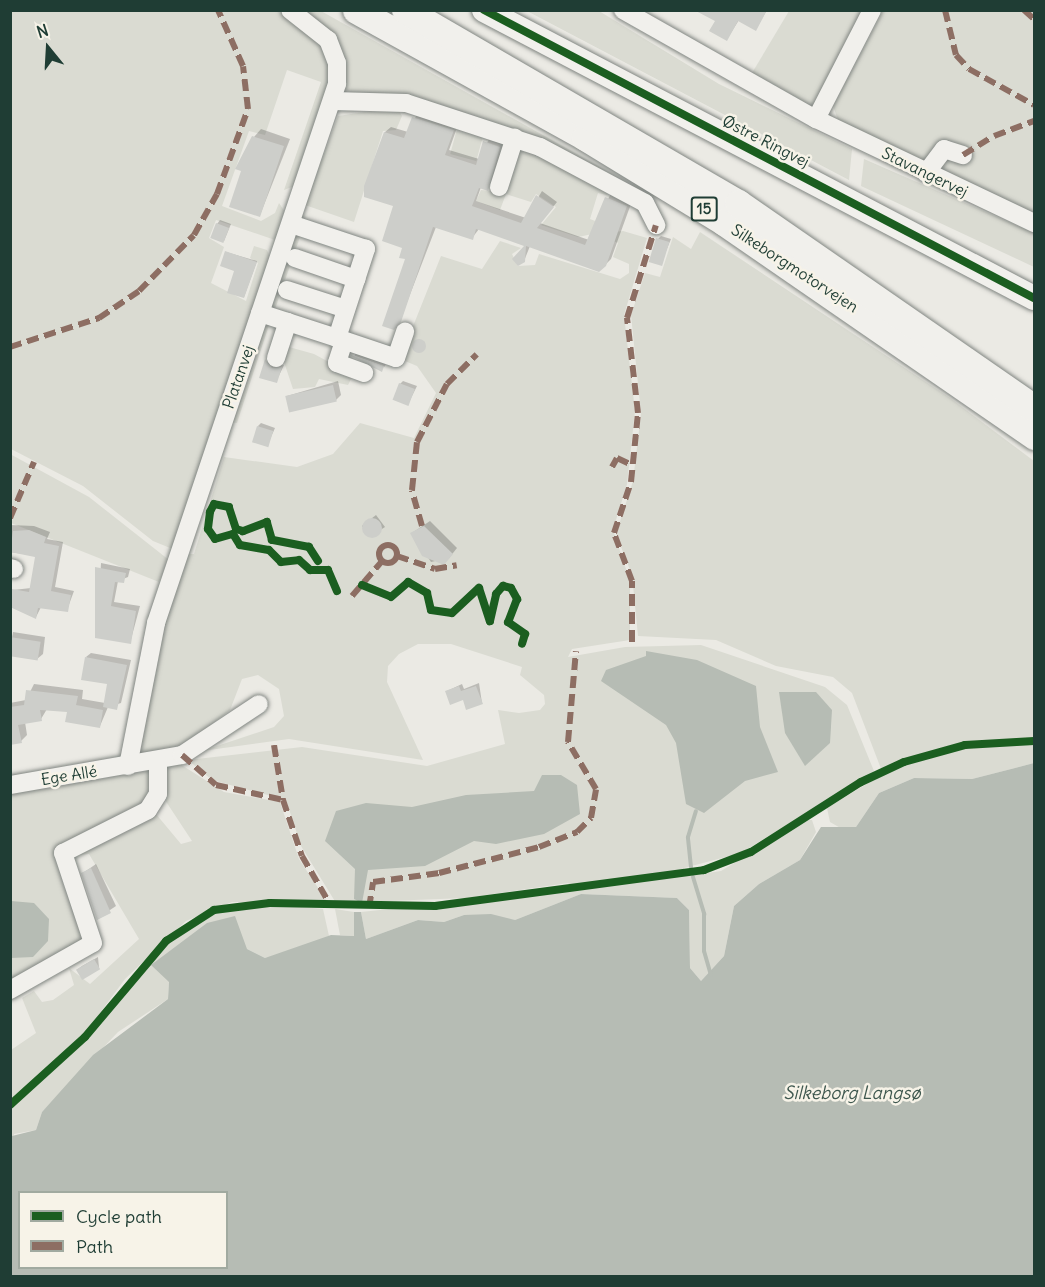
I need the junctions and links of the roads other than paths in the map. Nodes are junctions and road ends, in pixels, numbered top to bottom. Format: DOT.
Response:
graph roads {
  1 [pos="290,10"];
  2 [pos="356,10"];
  3 [pos="405,10"];
  4 [pos="484,10"];
  5 [pos="623,10"];
  6 [pos="872,10"];
  7 [pos="333,101"];
  8 [pos="816,119"];
  9 [pos="515,138"];
  10 [pos="963,155"];
  11 [pos="926,173"];
  12 [pos="499,187"];
  13 [pos="1035,223"];
  14 [pos="291,224"];
  15 [pos="656,225"];
  16 [pos="295,258"];
  17 [pos="356,279"];
  18 [pos="286,290"];
  19 [pos="1035,298"];
  20 [pos="346,309"];
  21 [pos="260,313"];
  22 [pos="288,322"];
  23 [pos="405,332"];
  24 [pos="340,339"];
  25 [pos="276,358"];
  26 [pos="364,373"];
  27 [pos="1035,408"];
  28 [pos="1035,436"];
  29 [pos="259,704"];
  30 [pos="158,761"];
  31 [pos="128,766"];
  32 [pos="10,785"];
  33 [pos="10,990"];
  1 -- 7 [label="street, Platanvej"];
  2 -- 28 [label="highway, Silkeborgmotorvejen / 15"];
  3 -- 27 [label="highway, Silkeborgmotorvejen / 15"];
  4 -- 19 [label="main road, Østre Ringvej"];
  5 -- 8 [label="street, Stavangervej"];
  6 -- 8 [label="street"];
  7 -- 9 [label="street"];
  7 -- 14 [label="street, Platanvej"];
  8 -- 11 [label="street, Stavangervej"];
  9 -- 12 [label="street"];
  9 -- 15 [label="street"];
  10 -- 11 [label="street"];
  11 -- 13 [label="street, Stavangervej"];
  14 -- 17 [label="street"];
  14 -- 21 [label="street, Platanvej"];
  16 -- 17 [label="street"];
  17 -- 20 [label="street"];
  18 -- 20 [label="street"];
  20 -- 24 [label="street"];
  21 -- 22 [label="street"];
  21 -- 31 [label="street, Platanvej"];
  22 -- 24 [label="street"];
  22 -- 25 [label="street"];
  23 -- 24 [label="street"];
  24 -- 26 [label="street"];
  29 -- 30 [label="street, Ege Allé"];
  30 -- 31 [label="street, Ege Allé"];
  30 -- 33 [label="street"];
  31 -- 32 [label="street, Ege Allé"];
}
